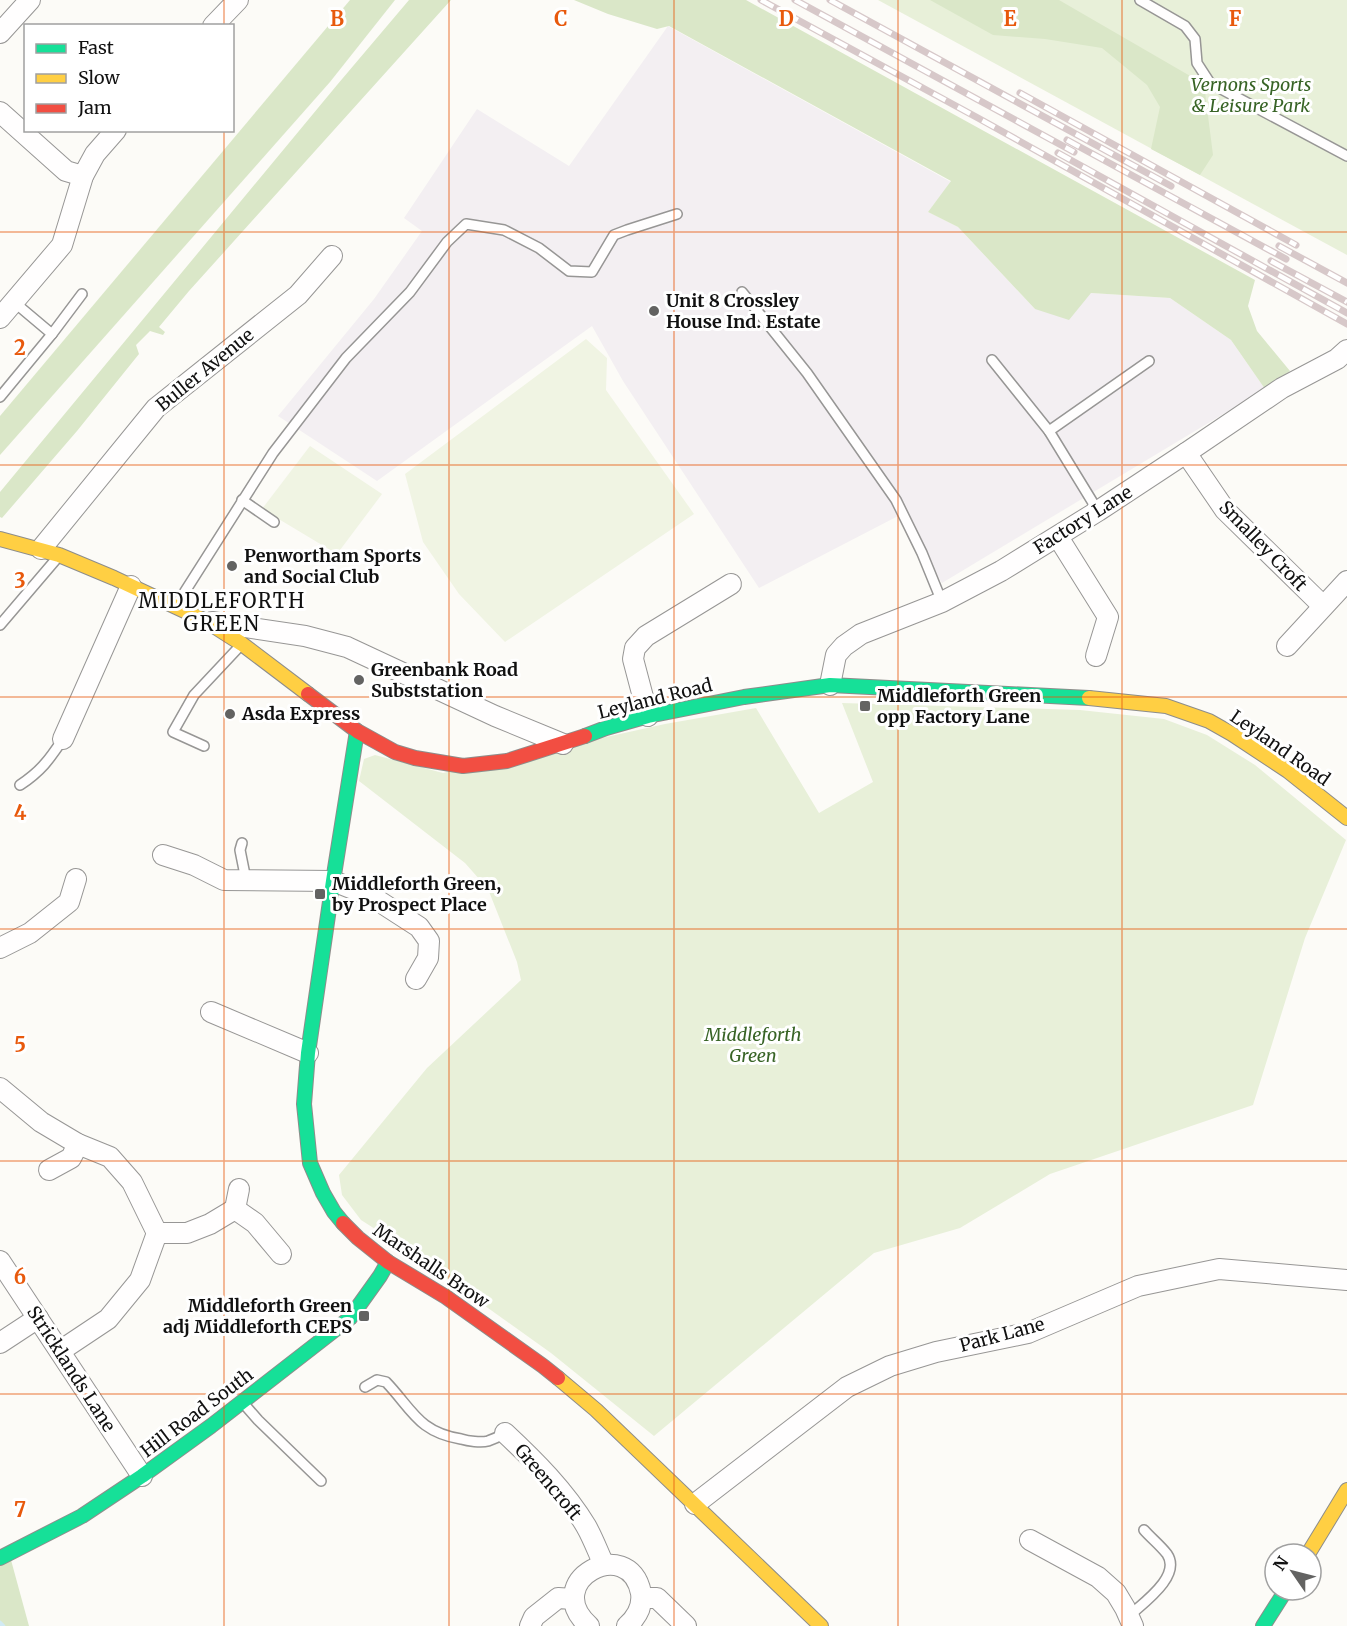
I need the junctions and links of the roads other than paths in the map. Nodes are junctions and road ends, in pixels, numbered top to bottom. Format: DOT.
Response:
graph roads {
  1 [pos="30,0"];
  2 [pos="1140,0"];
  3 [pos="235,1"];
  4 [pos="215,24"];
  5 [pos="0,33"];
  6 [pos="0,112"];
  7 [pos="114,132"];
  8 [pos="1347,156"];
  9 [pos="83,176"];
  10 [pos="677,214"];
  11 [pos="332,256"];
  12 [pos="742,292"];
  13 [pos="82,294"];
  14 [pos="14,302"];
  15 [pos="0,318"];
  16 [pos="52,334"];
  17 [pos="1347,350"];
  18 [pos="992,360"];
  19 [pos="1149,361"];
  20 [pos="0,397"];
  21 [pos="1049,431"];
  22 [pos="1186,453"];
  23 [pos="242,500"];
  24 [pos="1098,511"];
  25 [pos="274,522"];
  26 [pos="1058,537"];
  27 [pos="0,539"];
  28 [pos="50,552"];
  29 [pos="1347,581"];
  30 [pos="731,584"];
  31 [pos="131,586"];
  32 [pos="942,602"];
  33 [pos="176,606"];
  34 [pos="1323,606"];
  35 [pos="206,621"];
  36 [pos="0,625"];
  37 [pos="242,644"];
  38 [pos="1287,646"];
  39 [pos="1096,656"];
  40 [pos="830,685"];
  41 [pos="648,716"];
  42 [pos="357,731"];
  43 [pos="63,739"];
  44 [pos="563,744"];
  45 [pos="204,746"];
  46 [pos="20,785"];
  47 [pos="1347,818"];
  48 [pos="242,843"];
  49 [pos="163,855"];
  50 [pos="76,879"];
  51 [pos="246,880"];
  52 [pos="333,881"];
  53 [pos="0,948"];
  54 [pos="416,979"];
  55 [pos="211,1012"];
  56 [pos="308,1053"];
  57 [pos="0,1088"];
  58 [pos="78,1144"];
  59 [pos="49,1170"];
  60 [pos="239,1189"];
  61 [pos="235,1209"];
  62 [pos="157,1233"];
  63 [pos="281,1254"];
  64 [pos="0,1261"];
  65 [pos="388,1262"];
  66 [pos="1347,1280"];
  67 [pos="38,1318"];
  68 [pos="0,1343"];
  69 [pos="60,1351"];
  70 [pos="365,1387"];
  71 [pos="242,1402"];
  72 [pos="505,1433"];
  73 [pos="142,1476"];
  74 [pos="321,1481"];
  75 [pos="1347,1490"];
  76 [pos="695,1504"];
  77 [pos="1144,1530"];
  78 [pos="1030,1540"];
  79 [pos="1315,1542"];
  80 [pos="0,1558"];
  81 [pos="604,1565"];
  82 [pos="642,1598"];
  83 [pos="574,1599"];
  84 [pos="1278,1602"];
  85 [pos="1131,1621"];
  86 [pos="530,1626"];
  87 [pos="589,1626"];
  88 [pos="627,1626"];
  89 [pos="686,1626"];
  90 [pos="821,1626"];
  91 [pos="1263,1626"];
  1 -- 5 [label="street"];
  2 -- 8 [label="lane"];
  3 -- 4 [label="street"];
  6 -- 9 [label="street"];
  7 -- 9 [label="street"];
  9 -- 14 [label="street"];
  10 -- 23 [label="lane"];
  11 -- 28 [label="street, Buller Avenue"];
  12 -- 32 [label="lane"];
  13 -- 16 [label="lane"];
  14 -- 15 [label="street"];
  14 -- 16 [label="lane"];
  16 -- 20 [label="lane"];
  17 -- 22 [label="street, Factory Lane"];
  18 -- 21 [label="lane"];
  19 -- 21 [label="lane"];
  21 -- 24 [label="lane"];
  22 -- 24 [label="street, Factory Lane"];
  22 -- 34 [label="street, Smalley Croft"];
  23 -- 25 [label="lane"];
  23 -- 33 [label="lane"];
  24 -- 26 [label="street, Factory Lane"];
  26 -- 32 [label="street, Factory Lane"];
  26 -- 39 [label="street"];
  27 -- 28 [label="street, Leyland Road"];
  28 -- 31 [label="street, Leyland Road"];
  28 -- 36 [label="lane"];
  29 -- 34 [label="street, Smalley Croft"];
  30 -- 41 [label="street"];
  31 -- 33 [label="street, Leyland Road"];
  31 -- 43 [label="street"];
  32 -- 40 [label="street, Factory Lane"];
  33 -- 35 [label="street, Leyland Road"];
  34 -- 38 [label="street, Smalley Croft"];
  35 -- 37 [label="street, Leyland Road"];
  35 -- 44 [label="street"];
  37 -- 42 [label="street, Leyland Road"];
  37 -- 45 [label="lane"];
  40 -- 41 [label="street, Leyland Road"];
  40 -- 47 [label="street, Leyland Road"];
  41 -- 44 [label="street, Leyland Road"];
  42 -- 44 [label="street, Leyland Road"];
  42 -- 52 [label="street, Marshalls Brow"];
  43 -- 46 [label="lane"];
  48 -- 51 [label="lane"];
  49 -- 51 [label="street"];
  50 -- 53 [label="street"];
  51 -- 52 [label="street"];
  52 -- 54 [label="street"];
  52 -- 56 [label="street, Marshalls Brow"];
  55 -- 56 [label="street"];
  56 -- 65 [label="street, Marshalls Brow"];
  57 -- 58 [label="street"];
  58 -- 59 [label="street"];
  58 -- 62 [label="street"];
  60 -- 61 [label="street"];
  61 -- 62 [label="street"];
  61 -- 63 [label="street"];
  62 -- 69 [label="street"];
  64 -- 67 [label="street, Stricklands Lane"];
  65 -- 71 [label="street, Hill Road South"];
  65 -- 76 [label="street, Marshalls Brow"];
  66 -- 76 [label="street, Park Lane"];
  67 -- 68 [label="street"];
  67 -- 69 [label="street, Stricklands Lane"];
  69 -- 73 [label="street, Stricklands Lane"];
  70 -- 72 [label="lane"];
  71 -- 73 [label="street, Hill Road South"];
  71 -- 74 [label="lane"];
  72 -- 81 [label="street, Greencroft"];
  73 -- 80 [label="street, Hill Road South"];
  75 -- 79 [label="street"];
  76 -- 90 [label="street, Marshalls Brow"];
  77 -- 85 [label="lane"];
  78 -- 85 [label="street"];
  81 -- 82 [label="street"];
  81 -- 83 [label="street"];
  82 -- 88 [label="street"];
  82 -- 89 [label="street"];
  83 -- 86 [label="street"];
  83 -- 87 [label="street"];
  84 -- 91 [label="street"];
}
